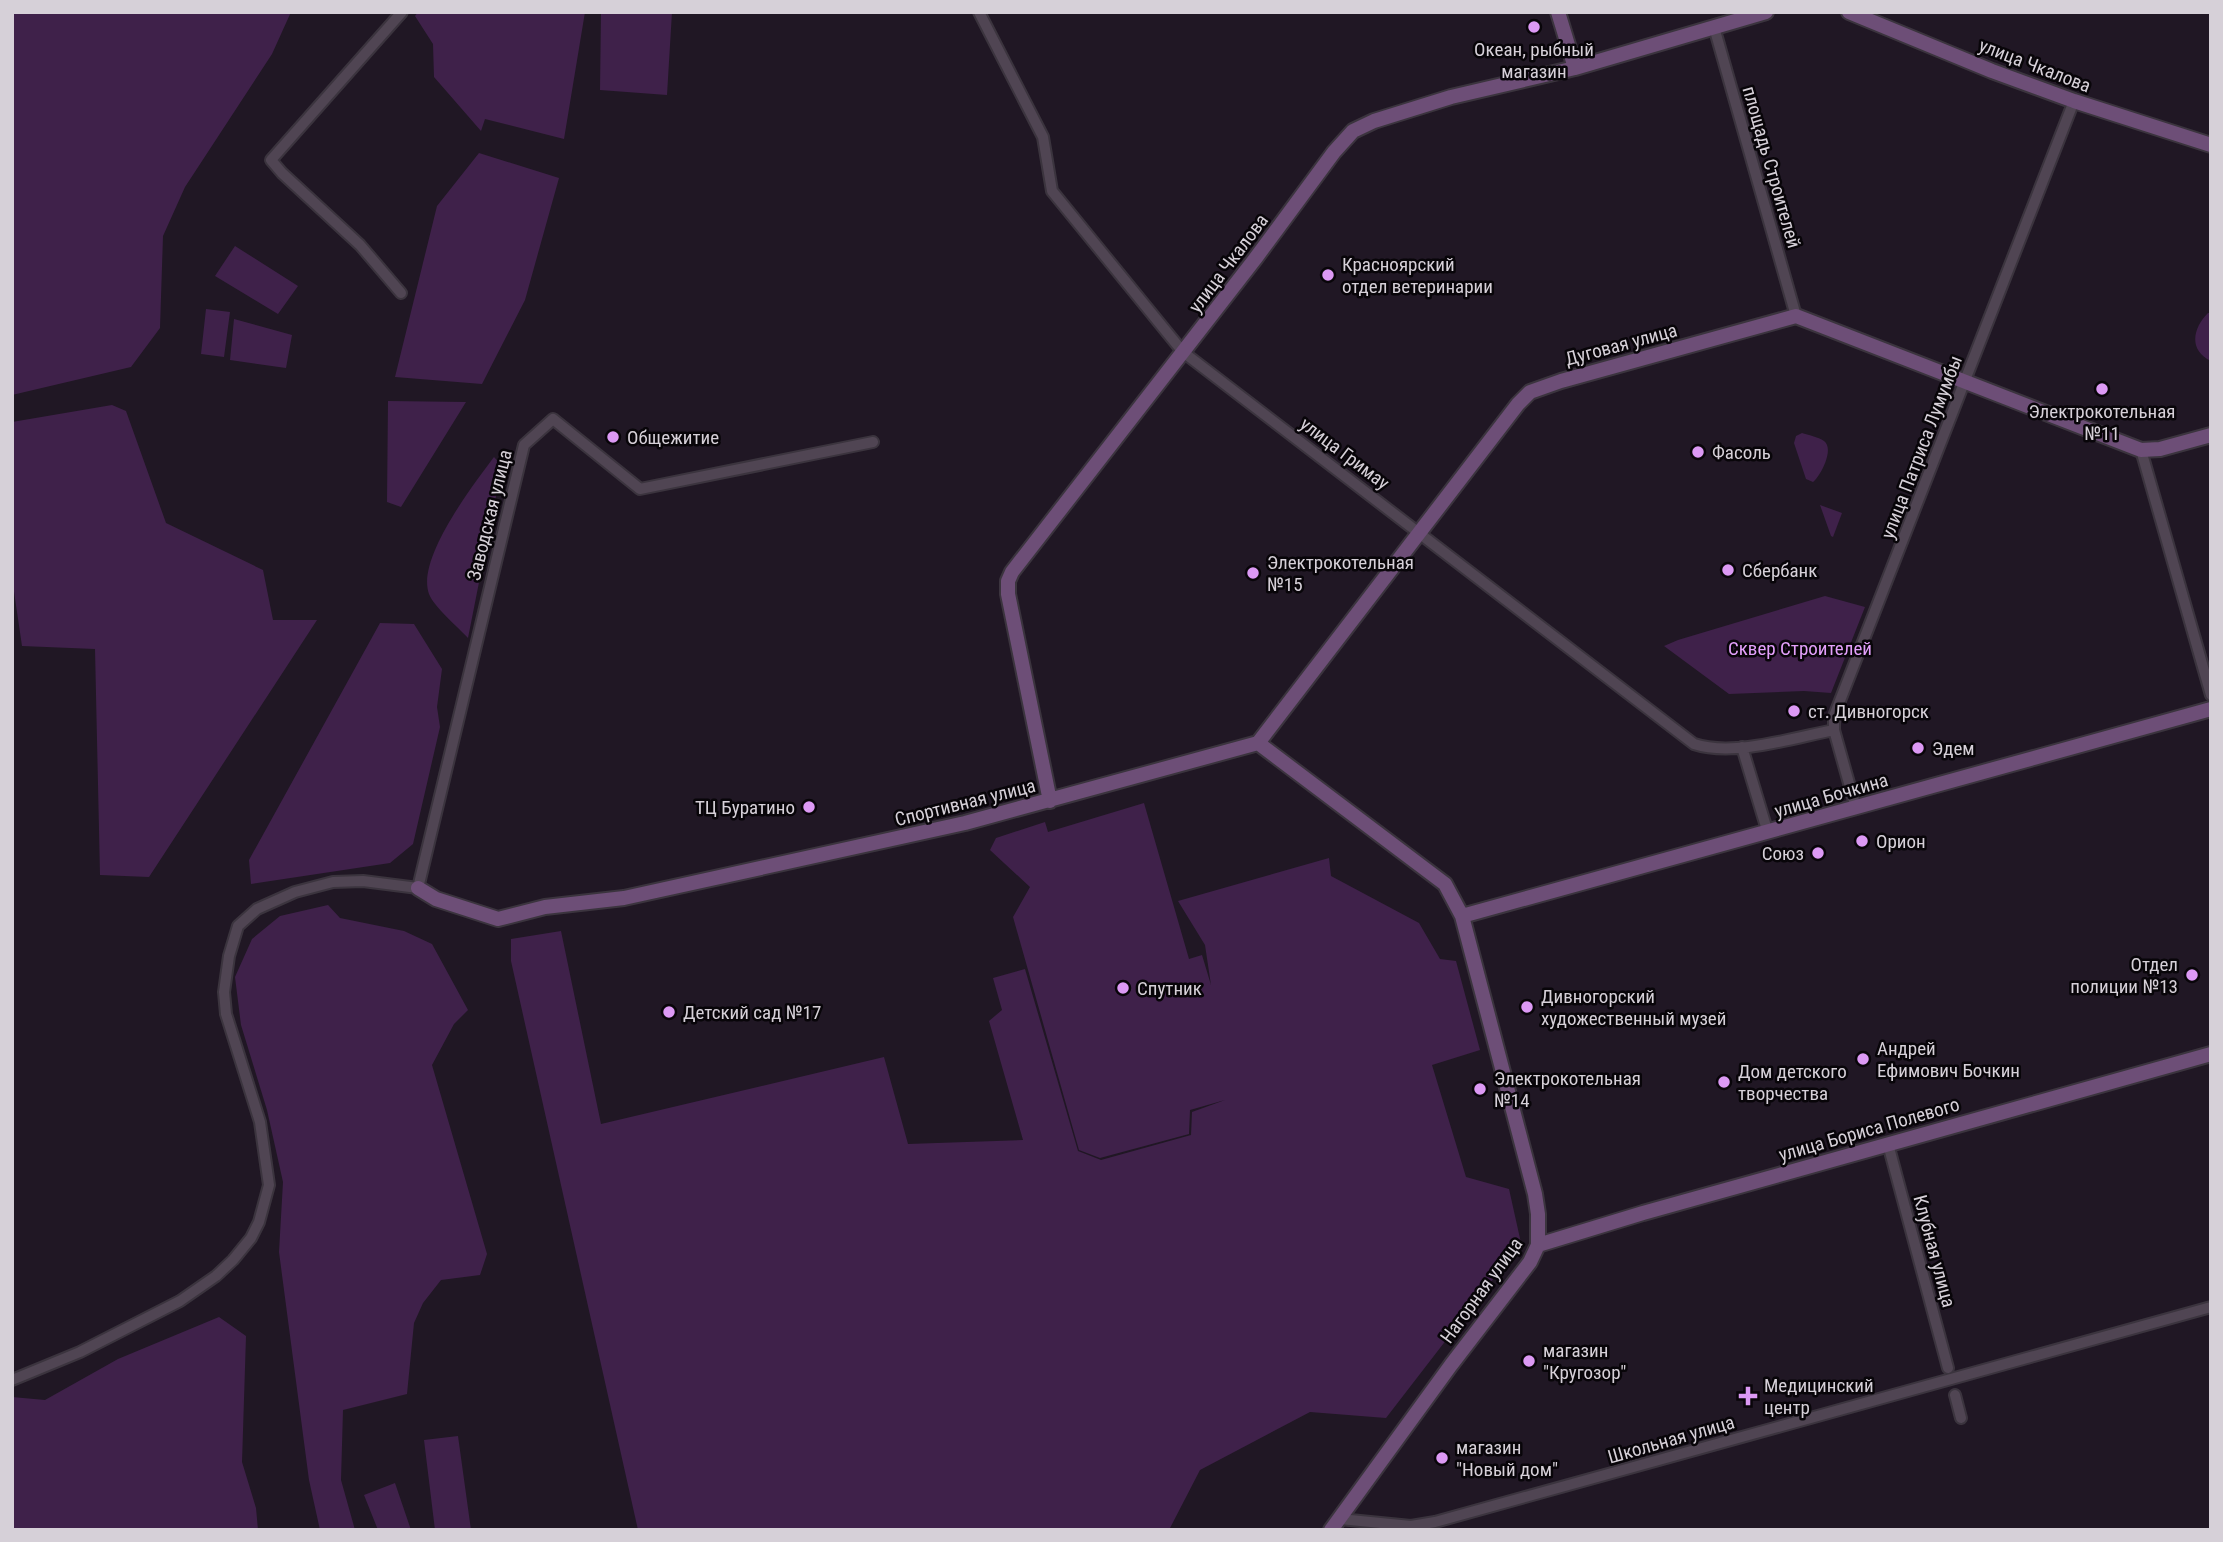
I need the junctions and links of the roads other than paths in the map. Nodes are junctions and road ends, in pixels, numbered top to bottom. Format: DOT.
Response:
graph roads {
  1 [pos="402,12"];
  2 [pos="979,12"];
  3 [pos="1558,12"];
  4 [pos="1766,12"];
  5 [pos="1849,12"];
  6 [pos="1714,27"];
  7 [pos="1574,68"];
  8 [pos="2074,101"];
  9 [pos="2211,145"];
  10 [pos="401,293"];
  11 [pos="1796,316"];
  12 [pos="1183,352"];
  13 [pos="1965,383"];
  14 [pos="2211,435"];
  15 [pos="873,442"];
  16 [pos="2141,450"];
  17 [pos="1420,533"];
  18 [pos="2211,695"];
  19 [pos="2211,709"];
  20 [pos="1834,730"];
  21 [pos="1258,743"];
  22 [pos="1742,747"];
  23 [pos="1050,801"];
  24 [pos="1856,808"];
  25 [pos="1769,833"];
  26 [pos="418,888"];
  27 [pos="1462,916"];
  28 [pos="2211,1054"];
  29 [pos="1888,1144"];
  30 [pos="1538,1245"];
  31 [pos="2211,1307"];
  32 [pos="1948,1367"];
  33 [pos="12,1380"];
  34 [pos="1955,1395"];
  35 [pos="1961,1418"];
  36 [pos="1336,1524"];
  1 -- 10 [label="street"];
  2 -- 12 [label="street, улица Гримау"];
  3 -- 7 [label="main road"];
  4 -- 6 [label="main road, улица Чкалова"];
  5 -- 8 [label="main road, улица Чкалова"];
  6 -- 7 [label="main road, улица Чкалова"];
  6 -- 11 [label="street, площадь Строителей"];
  7 -- 12 [label="main road, улица Чкалова"];
  8 -- 9 [label="main road, улица Чкалова"];
  8 -- 13 [label="street, улица Патриса Лумумбы"];
  11 -- 13 [label="main road"];
  11 -- 17 [label="main road, Дуговая улица"];
  12 -- 17 [label="street, улица Гримау"];
  12 -- 23 [label="main road, улица Чкалова"];
  13 -- 16 [label="main road"];
  13 -- 20 [label="street, улица Патриса Лумумбы"];
  14 -- 16 [label="main road"];
  15 -- 26 [label="street, Заводская улица"];
  16 -- 18 [label="street"];
  17 -- 21 [label="main road, Дуговая улица"];
  17 -- 22 [label="street, улица Гримау"];
  19 -- 24 [label="main road, улица Бочкина"];
  20 -- 22 [label="street, улица Гримау"];
  20 -- 24 [label="street, улица Патриса Лумумбы"];
  21 -- 23 [label="main road, Спортивная улица"];
  21 -- 27 [label="main road"];
  22 -- 25 [label="street"];
  23 -- 26 [label="main road, Спортивная улица"];
  24 -- 25 [label="main road, улица Бочкина"];
  25 -- 27 [label="main road, улица Бочкина"];
  26 -- 33 [label="street"];
  27 -- 30 [label="main road, Нагорная улица"];
  28 -- 29 [label="main road, улица Бориса Полевого"];
  29 -- 30 [label="main road, улица Бориса Полевого"];
  29 -- 32 [label="street, Клубная улица"];
  30 -- 36 [label="main road, Нагорная улица"];
  31 -- 36 [label="street, Школьная улица"];
  34 -- 35 [label="street"];
}
